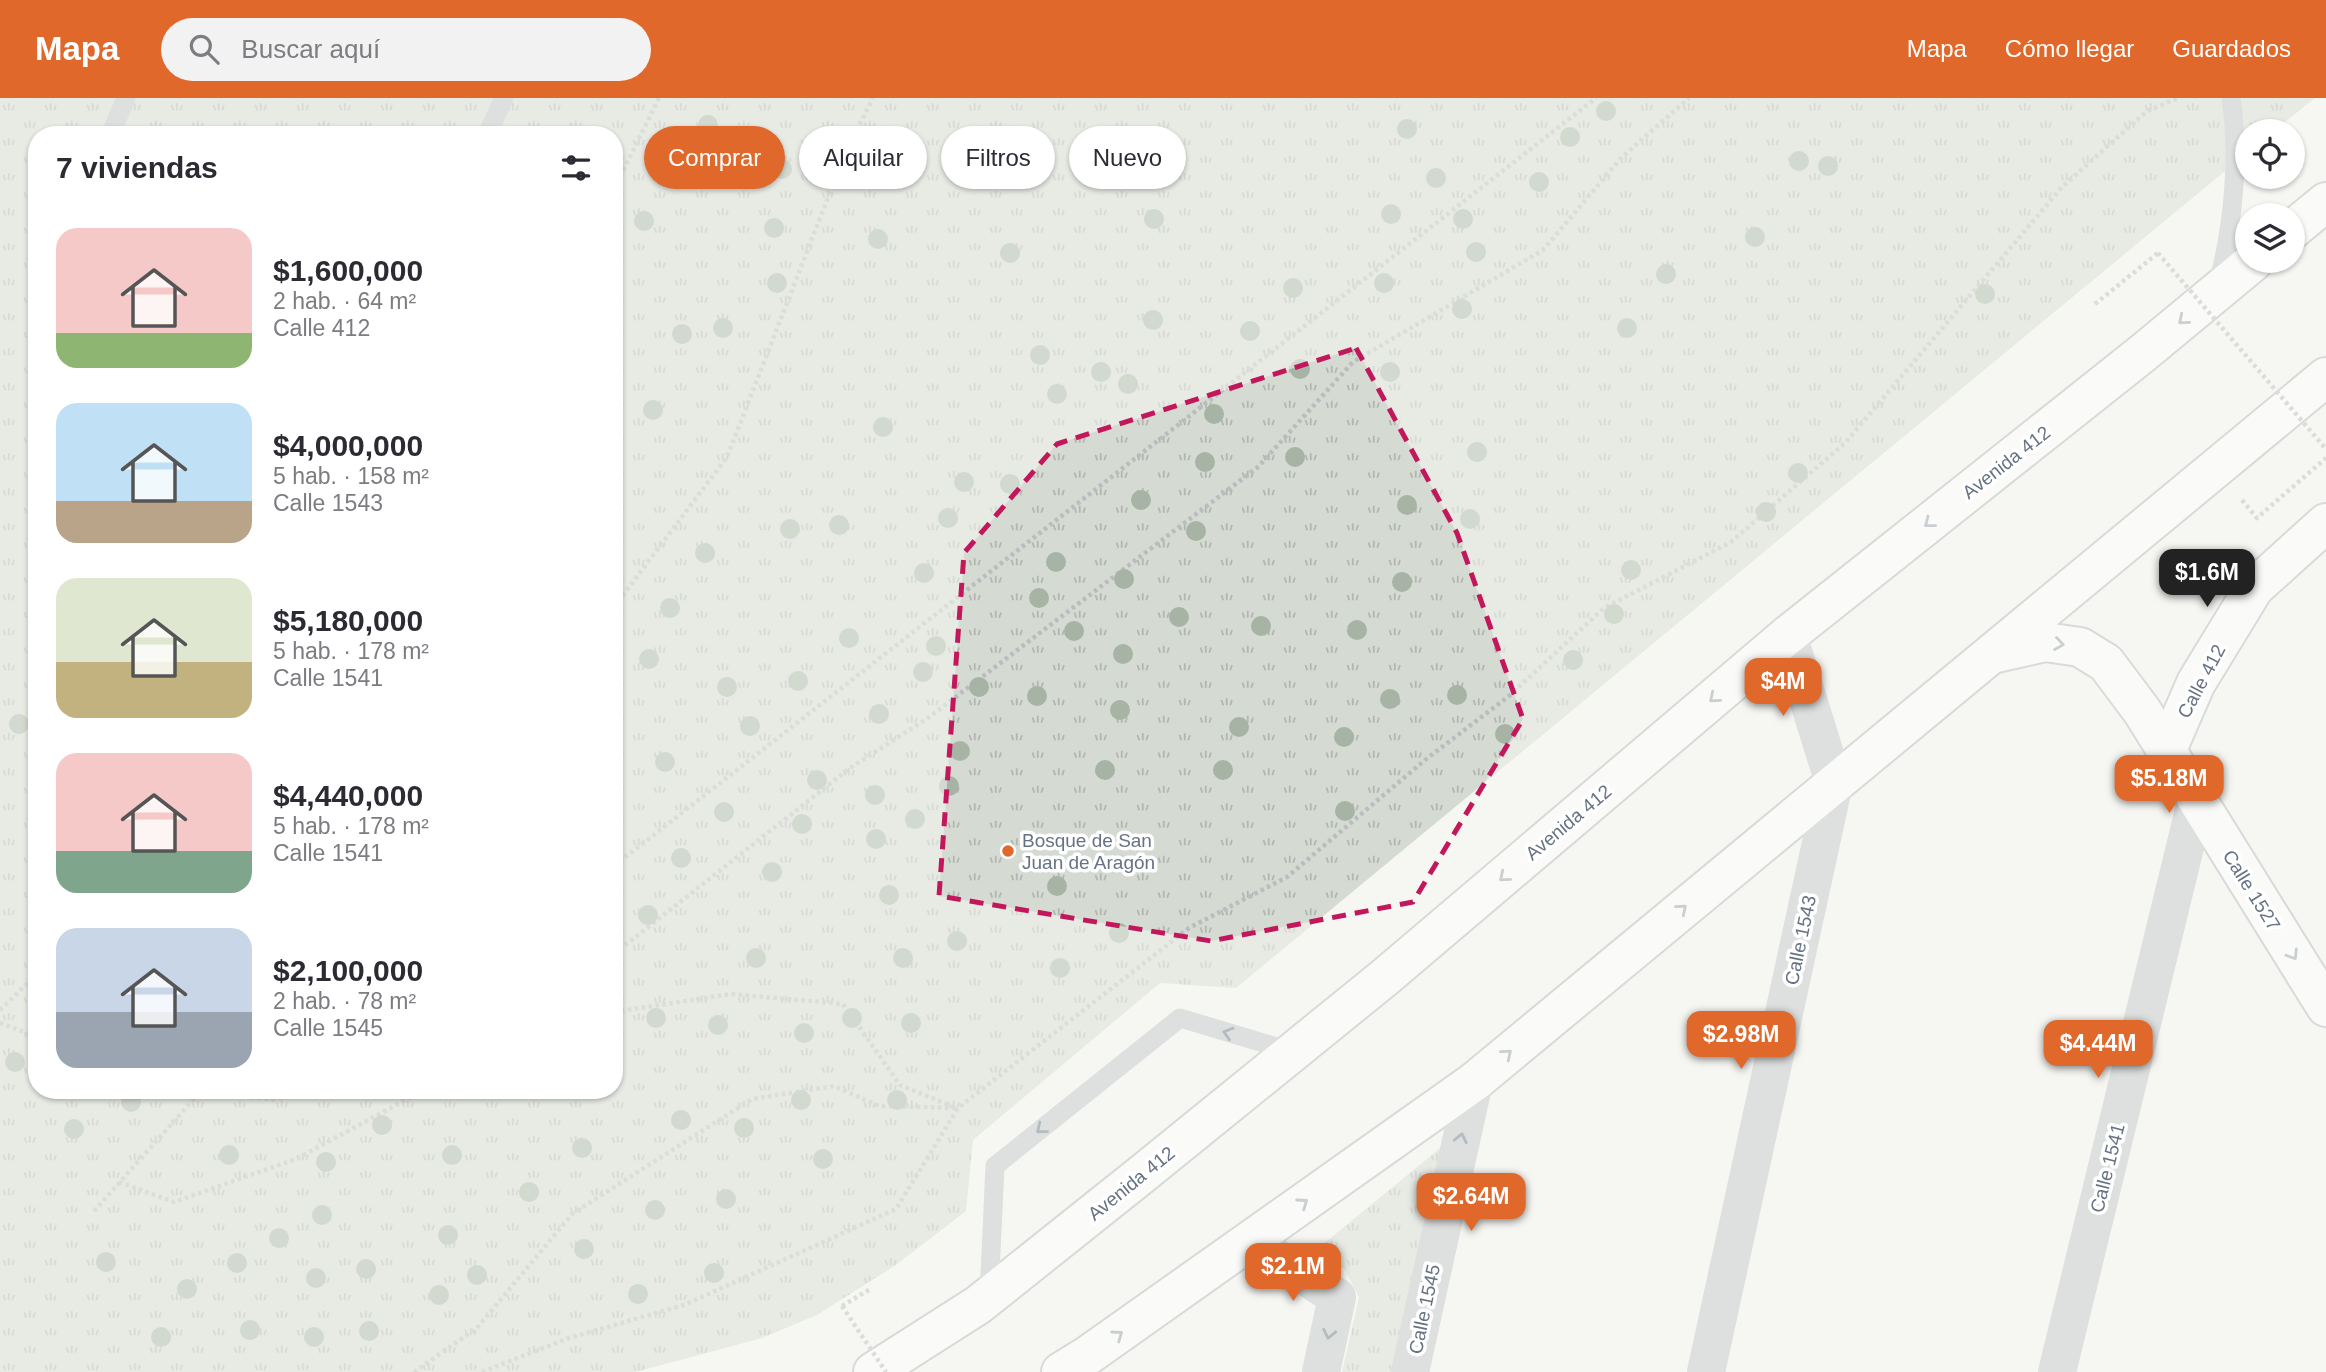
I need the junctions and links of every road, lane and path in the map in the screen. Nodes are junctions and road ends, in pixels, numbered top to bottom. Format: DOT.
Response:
graph roads {
  1 [pos="127,98"];
  2 [pos="504,98"];
  3 [pos="659,98"];
  4 [pos="873,98"];
  5 [pos="1596,98"];
  6 [pos="1689,98"];
  7 [pos="2178,98"];
  8 [pos="2231,98"];
  9 [pos="114,126"];
  10 [pos="491,126"];
  11 [pos="623,172"];
  12 [pos="2326,202"];
  13 [pos="2305,219"];
  14 [pos="2239,273"];
  15 [pos="2217,291"];
  16 [pos="2095,304"];
  17 [pos="2326,377"];
  18 [pos="2326,449"];
  19 [pos="2326,458"];
  20 [pos="2258,518"];
  21 [pos="2326,523"];
  22 [pos="623,595"];
  23 [pos="1788,635"];
  24 [pos="1992,654"];
  25 [pos="2166,752"];
  26 [pos="1835,783"];
  27 [pos="2196,802"];
  28 [pos="623,859"];
  29 [pos="623,947"];
  30 [pos="28,983"];
  31 [pos="2326,1007"];
  32 [pos="0,1010"];
  33 [pos="623,1011"];
  34 [pos="0,1023"];
  35 [pos="28,1034"];
  36 [pos="1293,1052"];
  37 [pos="1474,1082"];
  38 [pos="194,1099"];
  39 [pos="407,1099"];
  40 [pos="958,1108"];
  41 [pos="120,1182"];
  42 [pos="94,1211"];
  43 [pos="1251,1241"];
  44 [pos="872,1288"];
  45 [pos="989,1296"];
  46 [pos="1075,1367"];
  47 [pos="414,1372"];
  48 [pos="482,1372"];
  49 [pos="873,1372"];
  50 [pos="886,1372"];
  51 [pos="1321,1372"];
  52 [pos="1410,1372"];
  53 [pos="1706,1372"];
  54 [pos="2057,1372"];
  1 -- 9 [label="lane"];
  2 -- 10 [label="lane"];
  3 -- 11 [label="path"];
  4 -- 22 [label="path"];
  5 -- 28 [label="path"];
  6 -- 29 [label="path"];
  7 -- 40 [label="path"];
  8 -- 15 [label="lane"];
  12 -- 13 [label="main road"];
  14 -- 15 [label="main road, Avenida 412"];
  15 -- 23 [label="main road, Avenida 412, one-way"];
  16 -- 18 [label="path, bridge"];
  17 -- 24 [label="main road"];
  19 -- 20 [label="path"];
  21 -- 25 [label="main road, Calle 412"];
  23 -- 26 [label="street, Calle 1543"];
  23 -- 36 [label="main road, Avenida 412, one-way"];
  24 -- 25 [label="main road, Calle 1527, one-way"];
  24 -- 26 [label="main road"];
  25 -- 27 [label="main road, Calle 1527"];
  37 -- 26 [label="main road, one-way"];
  26 -- 53 [label="street, Calle 1543"];
  27 -- 31 [label="main road, Calle 1527, one-way"];
  27 -- 54 [label="street, Calle 1541"];
  30 -- 32 [label="path"];
  33 -- 40 [label="path"];
  34 -- 35 [label="path"];
  36 -- 45 [label="main road, Avenida 412"];
  36 -- 45 [label="lane, one-way"];
  43 -- 37 [label="main road, one-way"];
  52 -- 37 [label="street, Calle 1545, one-way"];
  38 -- 41 [label="path"];
  39 -- 41 [label="path"];
  40 -- 47 [label="path"];
  40 -- 48 [label="path"];
  41 -- 42 [label="path"];
  46 -- 43 [label="main road, one-way"];
  43 -- 51 [label="street, one-way"];
  44 -- 50 [label="path, bridge"];
  45 -- 49 [label="main road, Avenida 412"];
}
